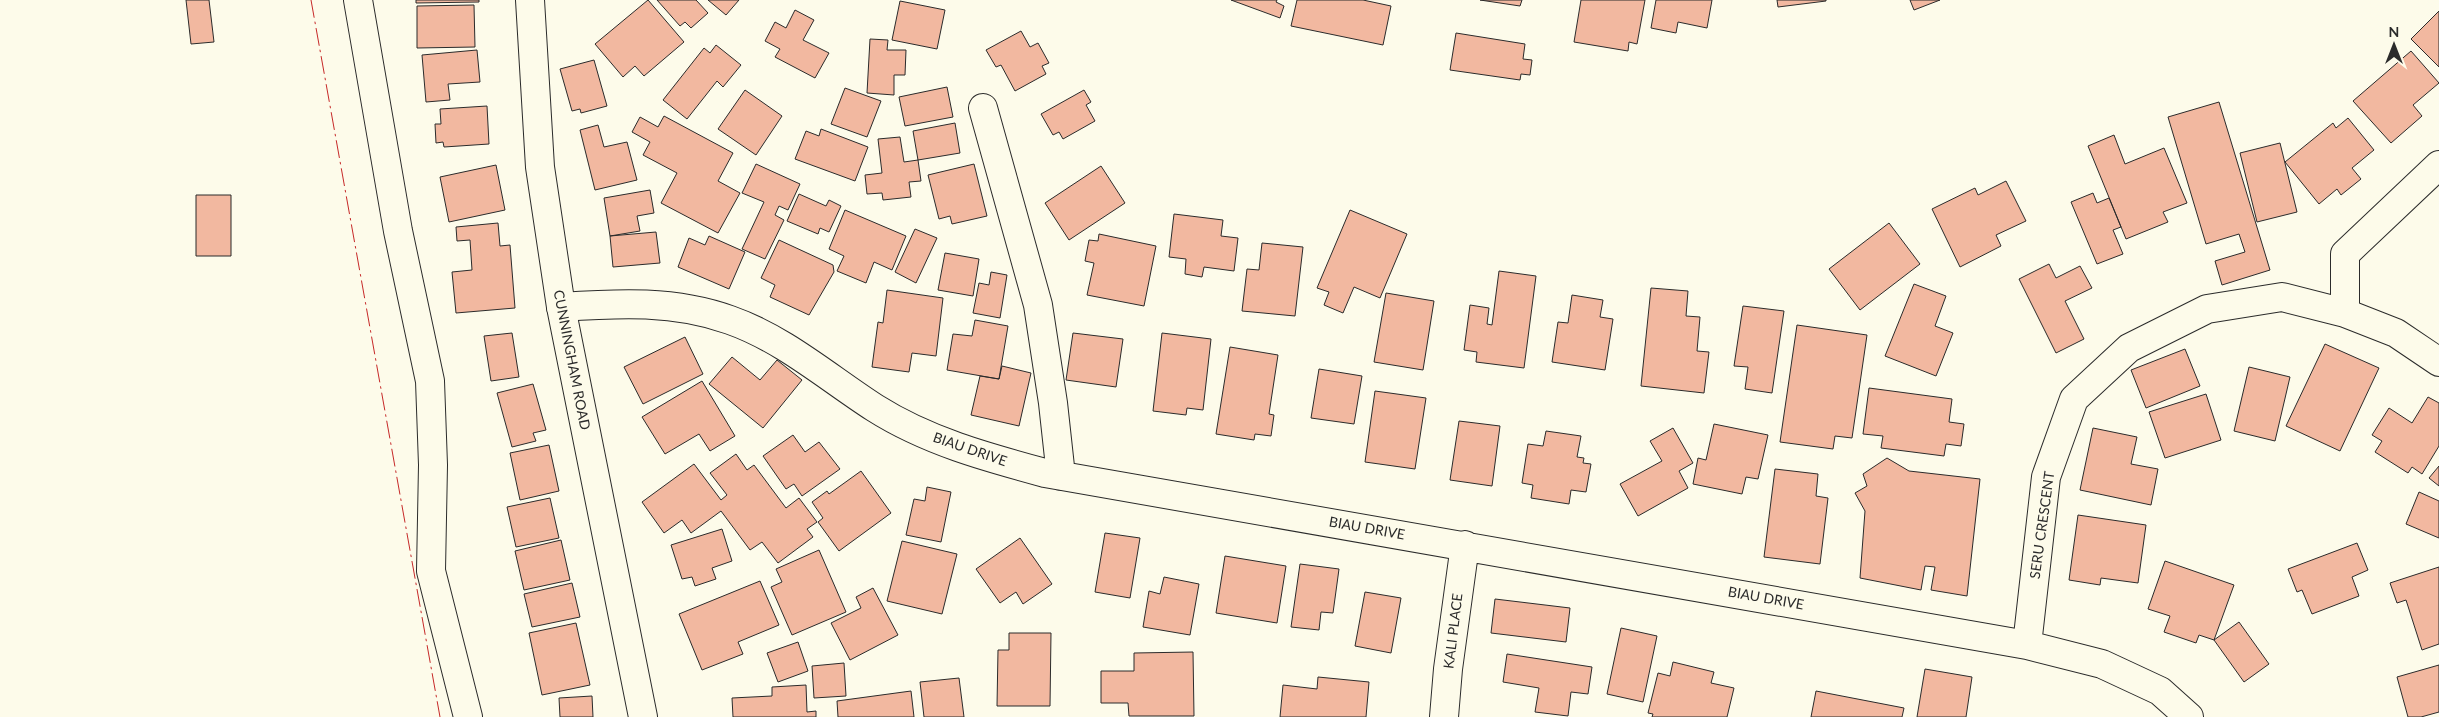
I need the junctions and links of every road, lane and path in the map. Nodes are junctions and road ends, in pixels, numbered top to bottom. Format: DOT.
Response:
graph roads {
  1 [pos="358,0"];
  2 [pos="530,0"];
  3 [pos="983,108"];
  4 [pos="2439,165"];
  5 [pos="561,307"];
  6 [pos="2345,313"];
  7 [pos="2439,362"];
  8 [pos="1060,476"];
  9 [pos="1465,545"];
  10 [pos="2027,644"];
  11 [pos="468,717"];
  12 [pos="643,717"];
  13 [pos="1444,717"];
  14 [pos="2189,717"];
  1 -- 11 [label="street"];
  2 -- 5 [label="street, CUNNINGHAM ROAD"];
  3 -- 8 [label="street"];
  4 -- 6 [label="street"];
  5 -- 8 [label="street, BIAU DRIVE"];
  5 -- 12 [label="street, CUNNINGHAM ROAD"];
  6 -- 7 [label="street, SERU CRESCENT"];
  6 -- 10 [label="street, SERU CRESCENT"];
  8 -- 9 [label="street, BIAU DRIVE"];
  9 -- 10 [label="street, BIAU DRIVE"];
  9 -- 13 [label="street, KALI PLACE"];
  10 -- 14 [label="street, BIAU DRIVE"];
}
